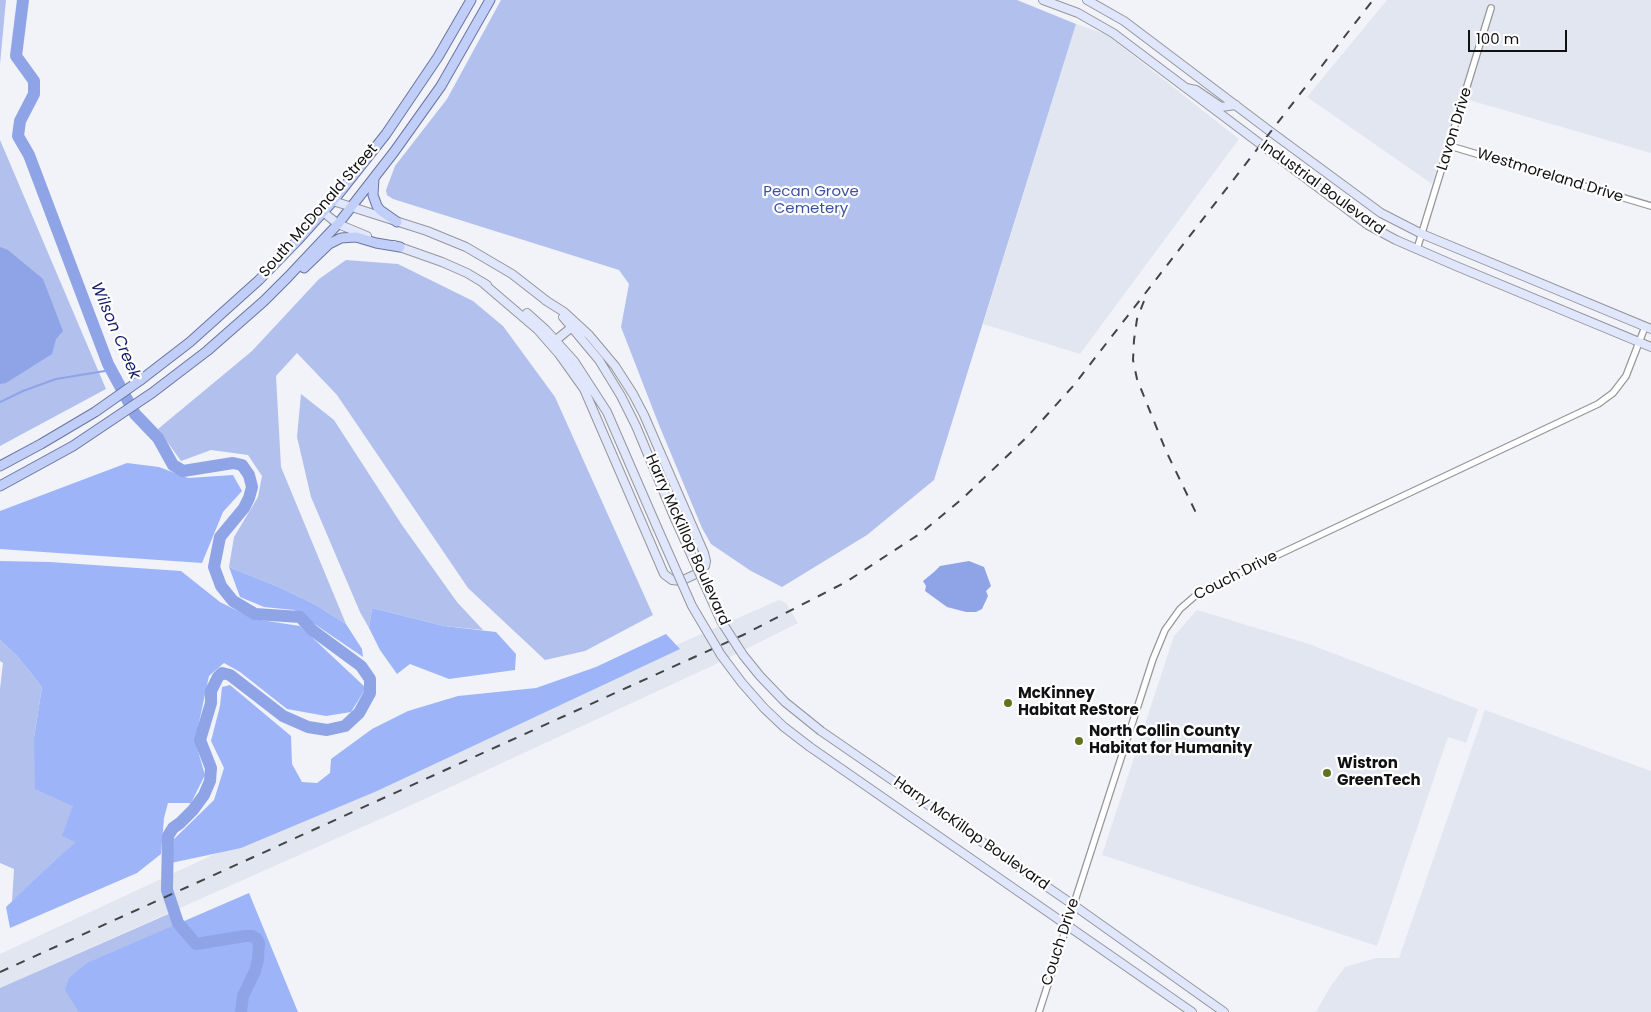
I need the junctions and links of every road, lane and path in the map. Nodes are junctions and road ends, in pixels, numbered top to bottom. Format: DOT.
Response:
graph roads {
  1 [pos="471,0"];
  2 [pos="490,0"];
  3 [pos="1043,0"];
  4 [pos="1087,0"];
  5 [pos="1491,8"];
  6 [pos="1189,70"];
  7 [pos="1181,85"];
  8 [pos="1236,105"];
  9 [pos="1450,146"];
  10 [pos="374,178"];
  11 [pos="333,201"];
  12 [pos="1651,206"];
  13 [pos="351,207"];
  14 [pos="323,212"];
  15 [pos="397,222"];
  16 [pos="338,224"];
  17 [pos="1422,234"];
  18 [pos="400,247"];
  19 [pos="1417,249"];
  20 [pos="483,283"];
  21 [pos="546,300"];
  22 [pos="264,301"];
  23 [pos="572,327"];
  24 [pos="1648,328"];
  25 [pos="556,340"];
  26 [pos="1639,342"];
  27 [pos="1651,347"];
  28 [pos="0,466"];
  29 [pos="0,486"];
  30 [pos="1072,904"];
  31 [pos="1066,925"];
  32 [pos="1038,1012"];
  33 [pos="1192,1012"];
  34 [pos="1224,1012"];
  1 -- 11 [label="main road, South McDonald Street"];
  2 -- 10 [label="main road, South McDonald Street"];
  3 -- 7 [label="main road, Industrial Boulevard"];
  4 -- 6 [label="main road, Industrial Boulevard"];
  5 -- 9 [label="street, Lavon Drive"];
  6 -- 7 [label="main road"];
  6 -- 8 [label="main road, Industrial Boulevard"];
  7 -- 8 [label="main road"];
  7 -- 19 [label="main road, Industrial Boulevard"];
  8 -- 17 [label="main road, Industrial Boulevard"];
  9 -- 12 [label="street, Westmoreland Drive"];
  9 -- 17 [label="street, Lavon Drive"];
  10 -- 13 [label="main road, South McDonald Street"];
  10 -- 15 [label="main road"];
  11 -- 13 [label="main road, Harry McKillop Boulevard"];
  11 -- 14 [label="main road, South McDonald Street"];
  13 -- 15 [label="main road, Harry McKillop Boulevard"];
  13 -- 16 [label="main road, South McDonald Street"];
  14 -- 16 [label="main road, Harry McKillop Boulevard"];
  14 -- 28 [label="main road, South McDonald Street"];
  15 -- 21 [label="main road, Harry McKillop Boulevard"];
  16 -- 18 [label="main road, Harry McKillop Boulevard"];
  16 -- 22 [label="main road, South McDonald Street"];
  17 -- 19 [label="street, Lavon Drive"];
  17 -- 24 [label="main road, Industrial Boulevard"];
  18 -- 20 [label="main road, Harry McKillop Boulevard"];
  18 -- 22 [label="main road"];
  19 -- 26 [label="main road, Industrial Boulevard"];
  20 -- 21 [label="main road"];
  20 -- 25 [label="main road, Harry McKillop Boulevard"];
  21 -- 23 [label="main road, Harry McKillop Boulevard"];
  22 -- 29 [label="main road, South McDonald Street"];
  23 -- 25 [label="main road"];
  23 -- 30 [label="main road, Harry McKillop Boulevard, bridge"];
  24 -- 26 [label="street, Couch Drive"];
  25 -- 31 [label="main road, Harry McKillop Boulevard, bridge"];
  26 -- 27 [label="main road, Industrial Boulevard"];
  26 -- 30 [label="street, Couch Drive"];
  30 -- 31 [label="street, Couch Drive"];
  30 -- 34 [label="main road, Harry McKillop Boulevard"];
  31 -- 32 [label="street, Couch Drive"];
  31 -- 33 [label="main road, Harry McKillop Boulevard"];
}
